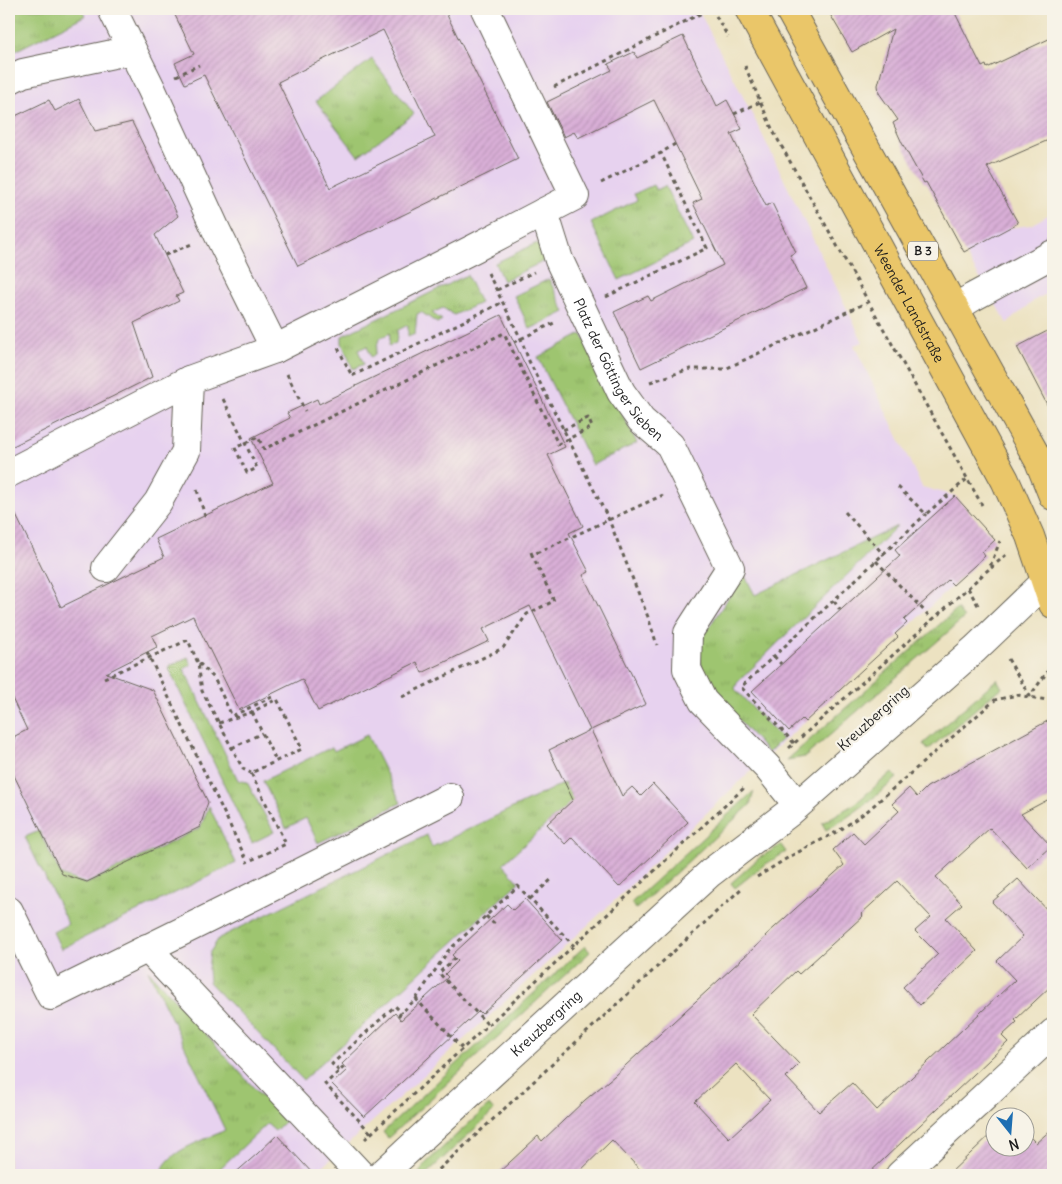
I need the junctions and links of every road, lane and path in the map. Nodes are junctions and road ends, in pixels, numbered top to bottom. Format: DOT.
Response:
graph roads {
  1 [pos="112,9"];
  2 [pos="485,9"];
  3 [pos="711,9"];
  4 [pos="749,9"];
  5 [pos="789,9"];
  6 [pos="730,39"];
  7 [pos="132,50"];
  8 [pos="743,62"];
  9 [pos="9,80"];
  10 [pos="525,90"];
  11 [pos="760,102"];
  12 [pos="734,114"];
  13 [pos="675,144"];
  14 [pos="661,153"];
  15 [pos="575,196"];
  16 [pos="544,212"];
  17 [pos="1053,254"];
  18 [pos="559,260"];
  19 [pos="490,276"];
  20 [pos="497,290"];
  21 [pos="503,302"];
  22 [pos="868,302"];
  23 [pos="955,308"];
  24 [pos="582,309"];
  25 [pos="521,339"];
  26 [pos="514,342"];
  27 [pos="275,348"];
  28 [pos="341,355"];
  29 [pos="200,376"];
  30 [pos="621,392"];
  31 [pos="304,411"];
  32 [pos="563,430"];
  33 [pos="9,473"];
  34 [pos="967,479"];
  35 [pos="688,483"];
  36 [pos="898,487"];
  37 [pos="1053,496"];
  38 [pos="845,512"];
  39 [pos="986,512"];
  40 [pos="926,514"];
  41 [pos="609,520"];
  42 [pos="1001,538"];
  43 [pos="884,554"];
  44 [pos="876,562"];
  45 [pos="106,568"];
  46 [pos="1049,577"];
  47 [pos="834,601"];
  48 [pos="840,610"];
  49 [pos="933,620"];
  50 [pos="659,649"];
  51 [pos="147,652"];
  52 [pos="774,656"];
  53 [pos="150,657"];
  54 [pos="198,663"];
  55 [pos="781,664"];
  56 [pos="1053,664"];
  57 [pos="104,678"];
  58 [pos="1030,696"];
  59 [pos="272,697"];
  60 [pos="402,697"];
  61 [pos="1052,699"];
  62 [pos="252,712"];
  63 [pos="219,723"];
  64 [pos="262,733"];
  65 [pos="794,743"];
  66 [pos="232,748"];
  67 [pos="276,761"];
  68 [pos="767,768"];
  69 [pos="251,773"];
  70 [pos="788,793"];
  71 [pos="450,797"];
  72 [pos="247,862"];
  73 [pos="710,873"];
  74 [pos="756,877"];
  75 [pos="553,878"];
  76 [pos="742,887"];
  77 [pos="262,892"];
  78 [pos="530,899"];
  79 [pos="9,911"];
  80 [pos="486,916"];
  81 [pos="497,919"];
  82 [pos="574,946"];
  83 [pos="147,948"];
  84 [pos="455,958"];
  85 [pos="436,969"];
  86 [pos="439,973"];
  87 [pos="416,999"];
  88 [pos="402,1012"];
  89 [pos="398,1016"];
  90 [pos="488,1025"];
  91 [pos="1053,1033"];
  92 [pos="462,1048"];
  93 [pos="344,1067"];
  94 [pos="339,1071"];
  95 [pos="371,1133"];
  96 [pos="353,1167"];
  97 [pos="381,1175"];
  98 [pos="433,1175"];
  99 [pos="900,1175"];
  1 -- 7 [label="street"];
  2 -- 10 [label="street"];
  3 -- 6 [label="path"];
  3 -- 10 [label="path"];
  4 -- 46 [label="main road, Weender Landstraße / B 3"];
  5 -- 23 [label="main road, B 3"];
  7 -- 9 [label="street"];
  7 -- 27 [label="street"];
  8 -- 11 [label="path"];
  10 -- 15 [label="street"];
  11 -- 12 [label="path"];
  11 -- 22 [label="path"];
  13 -- 14 [label="path"];
  14 -- 15 [label="path"];
  14 -- 24 [label="path"];
  15 -- 16 [label="street"];
  16 -- 18 [label="street, Platz der Göttinger Sieben"];
  16 -- 27 [label="street"];
  17 -- 23 [label="street"];
  18 -- 20 [label="path"];
  18 -- 24 [label="street, Platz der Göttinger Sieben"];
  19 -- 20 [label="path"];
  20 -- 21 [label="path"];
  21 -- 25 [label="path"];
  21 -- 28 [label="path"];
  22 -- 30 [label="path"];
  22 -- 34 [label="path"];
  23 -- 37 [label="main road, B 3"];
  24 -- 25 [label="path"];
  24 -- 30 [label="street, Platz der Göttinger Sieben"];
  25 -- 26 [label="path"];
  25 -- 32 [label="path"];
  27 -- 29 [label="street"];
  27 -- 31 [label="path"];
  29 -- 32 [label="path"];
  29 -- 33 [label="street"];
  29 -- 45 [label="street"];
  30 -- 35 [label="street, Platz der Göttinger Sieben"];
  32 -- 41 [label="path"];
  34 -- 39 [label="path"];
  34 -- 40 [label="path"];
  35 -- 41 [label="path"];
  35 -- 68 [label="street, Platz der Göttinger Sieben"];
  36 -- 40 [label="path"];
  38 -- 43 [label="path"];
  40 -- 43 [label="path"];
  41 -- 50 [label="path"];
  41 -- 60 [label="path"];
  42 -- 49 [label="path"];
  43 -- 44 [label="path"];
  44 -- 47 [label="path"];
  44 -- 49 [label="path"];
  46 -- 70 [label="street, Kreuzbergring"];
  46 -- 73 [label="street, Kreuzbergring"];
  47 -- 48 [label="path"];
  47 -- 52 [label="path"];
  49 -- 65 [label="path"];
  51 -- 53 [label="path"];
  52 -- 55 [label="path"];
  52 -- 65 [label="path"];
  53 -- 54 [label="path"];
  53 -- 57 [label="path"];
  53 -- 72 [label="path"];
  54 -- 59 [label="path"];
  54 -- 63 [label="path"];
  56 -- 58 [label="path"];
  58 -- 61 [label="path"];
  58 -- 74 [label="path"];
  62 -- 63 [label="path"];
  62 -- 64 [label="path"];
  62 -- 67 [label="path"];
  63 -- 66 [label="path"];
  64 -- 66 [label="path"];
  64 -- 67 [label="path"];
  65 -- 68 [label="path"];
  66 -- 69 [label="path"];
  67 -- 69 [label="path"];
  68 -- 70 [label="street, Platz der Göttinger Sieben"];
  68 -- 82 [label="path"];
  69 -- 72 [label="path"];
  70 -- 73 [label="street, Kreuzbergring"];
  71 -- 77 [label="street"];
  72 -- 77 [label="path"];
  73 -- 97 [label="street, Kreuzbergring"];
  75 -- 78 [label="path"];
  76 -- 98 [label="path"];
  77 -- 83 [label="street"];
  78 -- 80 [label="path"];
  78 -- 82 [label="path"];
  79 -- 83 [label="street"];
  80 -- 81 [label="path"];
  80 -- 85 [label="path"];
  82 -- 90 [label="path"];
  83 -- 96 [label="street"];
  84 -- 86 [label="path"];
  85 -- 86 [label="path"];
  85 -- 87 [label="path"];
  86 -- 90 [label="path"];
  87 -- 88 [label="path"];
  87 -- 92 [label="path"];
  88 -- 89 [label="path"];
  88 -- 94 [label="path"];
  90 -- 92 [label="path"];
  91 -- 99 [label="street"];
  92 -- 95 [label="path"];
  93 -- 94 [label="path"];
  94 -- 95 [label="path"];
  95 -- 96 [label="path"];
}
